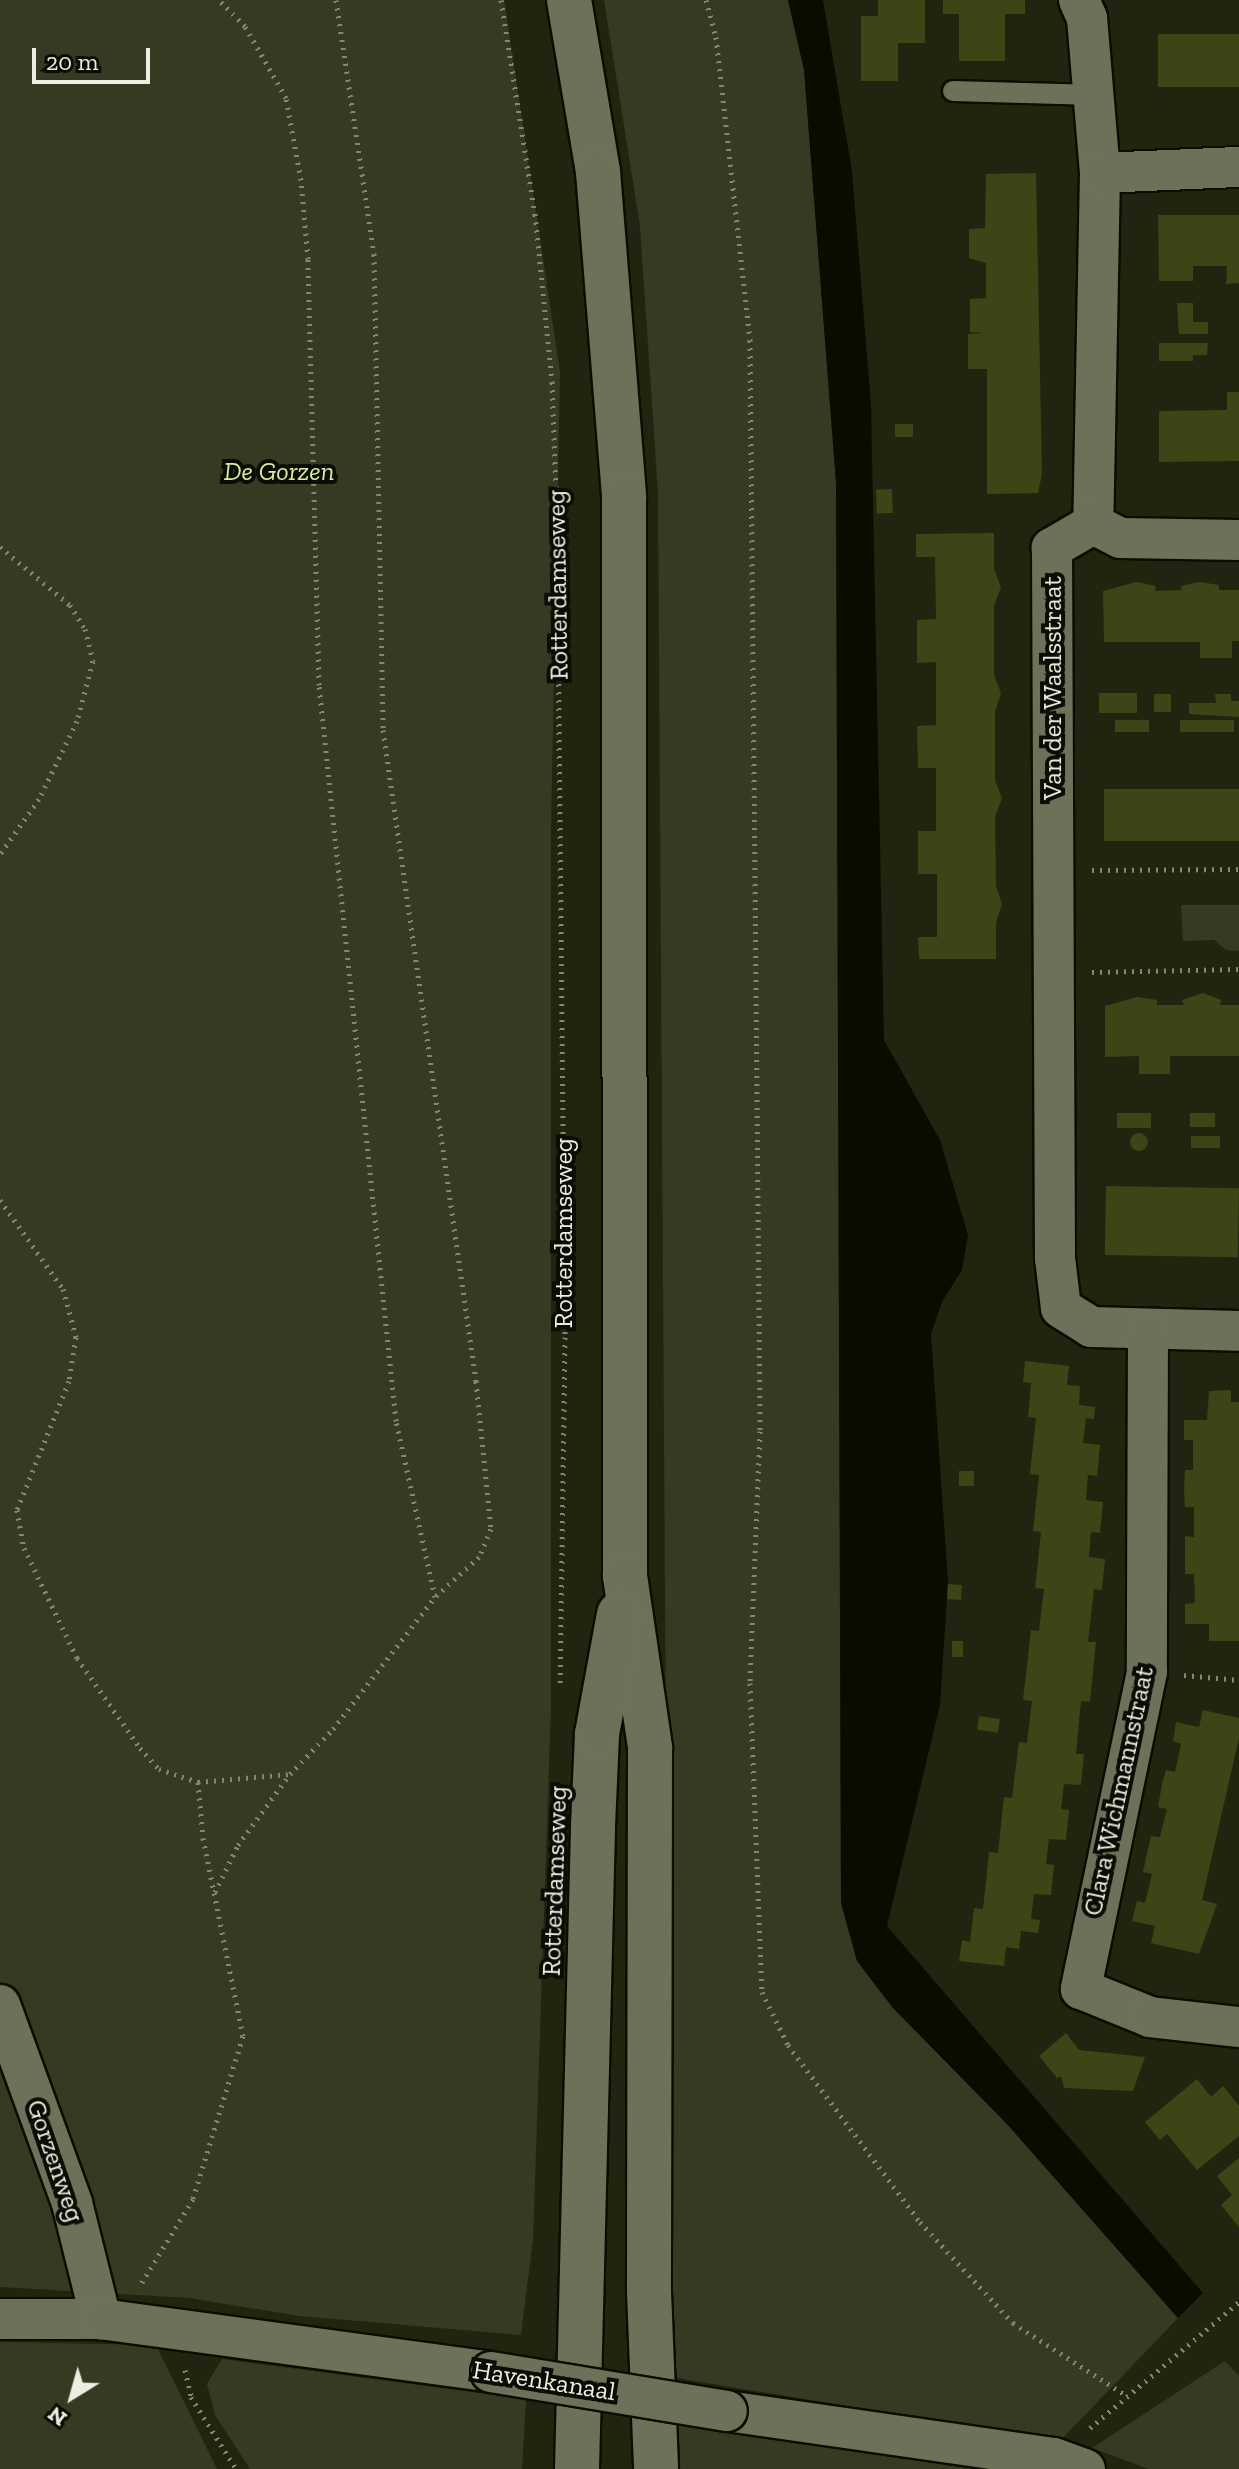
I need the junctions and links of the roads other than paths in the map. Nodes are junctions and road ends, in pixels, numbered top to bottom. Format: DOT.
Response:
graph roads {
  1 [pos="569,0"];
  2 [pos="1079,0"];
  3 [pos="953,91"];
  4 [pos="1095,95"];
  5 [pos="1239,167"];
  6 [pos="1100,173"];
  7 [pos="1093,524"];
  8 [pos="1239,540"];
  9 [pos="1239,1331"];
  10 [pos="1148,1332"];
  11 [pos="625,1576"];
  12 [pos="0,2005"];
  13 [pos="1239,2027"];
  14 [pos="0,2319"];
  15 [pos="109,2320"];
  16 [pos="1070,2464"];
  17 [pos="577,2469"];
  18 [pos="656,2469"];
  1 -- 11 [label="main road, Rotterdamseweg"];
  2 -- 4 [label="street"];
  3 -- 4 [label="lane"];
  4 -- 6 [label="street"];
  5 -- 6 [label="street"];
  6 -- 7 [label="street"];
  7 -- 8 [label="street"];
  7 -- 10 [label="street, Van der Waalsstraat"];
  9 -- 10 [label="street"];
  10 -- 13 [label="street, Clara Wichmannstraat"];
  11 -- 17 [label="main road, Rotterdamseweg"];
  11 -- 18 [label="main road, Rotterdamseweg"];
  12 -- 15 [label="street, Gorzenweg"];
  14 -- 15 [label="street, Havenkanaal"];
  15 -- 16 [label="street, Havenkanaal, bridge"];
}
